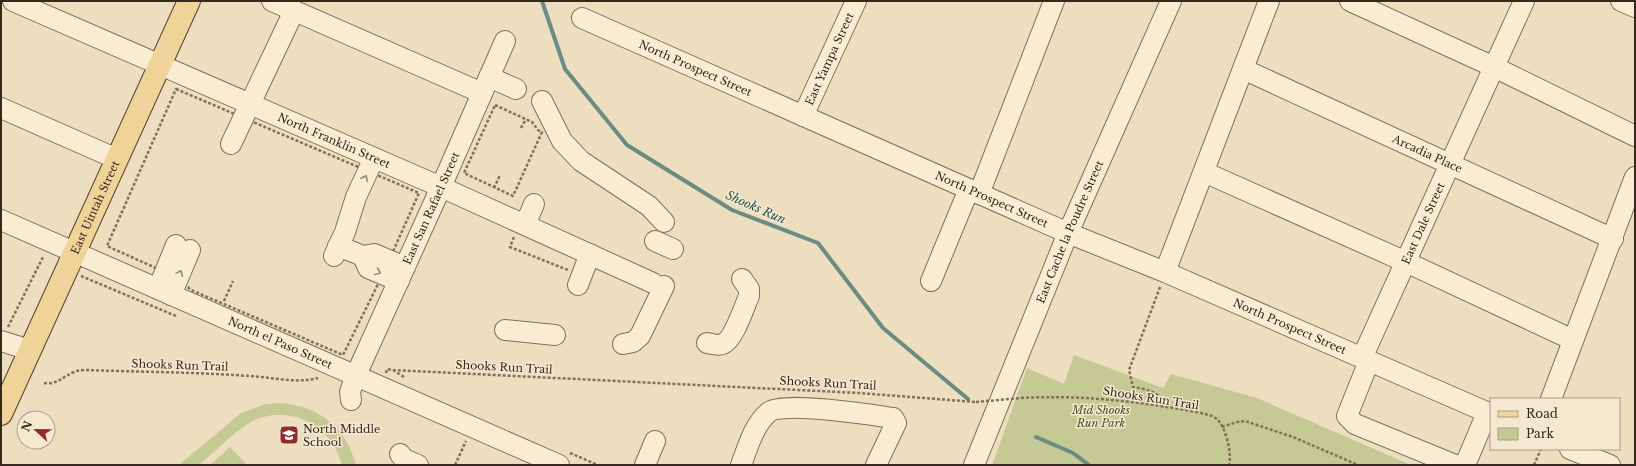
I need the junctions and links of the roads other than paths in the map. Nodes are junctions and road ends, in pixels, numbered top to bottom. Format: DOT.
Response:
graph roads {
  1 [pos="13,1"];
  2 [pos="189,1"];
  3 [pos="272,1"];
  4 [pos="856,1"];
  5 [pos="1054,1"];
  6 [pos="1171,1"];
  7 [pos="1269,1"];
  8 [pos="1350,1"];
  9 [pos="1524,1"];
  10 [pos="1621,1"];
  11 [pos="1635,7"];
  12 [pos="294,11"];
  13 [pos="582,18"];
  14 [pos="505,41"];
  15 [pos="160,65"];
  16 [pos="1494,67"];
  17 [pos="1243,69"];
  18 [pos="485,85"];
  19 [pos="516,90"];
  20 [pos="542,101"];
  21 [pos="1,108"];
  22 [pos="247,111"];
  23 [pos="803,116"];
  24 [pos="1635,136"];
  25 [pos="231,144"];
  26 [pos="117,159"];
  27 [pos="1451,164"];
  28 [pos="371,165"];
  29 [pos="1204,172"];
  30 [pos="1635,178"];
  31 [pos="441,187"];
  32 [pos="974,191"];
  33 [pos="534,204"];
  34 [pos="1,220"];
  35 [pos="664,222"];
  36 [pos="521,228"];
  37 [pos="1068,233"];
  38 [pos="1613,239"];
  39 [pos="183,248"];
  40 [pos="590,254"];
  41 [pos="70,260"];
  42 [pos="1406,262"];
  43 [pos="394,270"];
  44 [pos="1165,272"];
  45 [pos="742,278"];
  46 [pos="580,280"];
  47 [pos="931,281"];
  48 [pos="168,283"];
  49 [pos="505,330"];
  50 [pos="555,335"];
  51 [pos="1574,340"];
  52 [pos="1,341"];
  53 [pos="707,343"];
  54 [pos="623,344"];
  55 [pos="30,350"];
  56 [pos="1366,360"];
  57 [pos="356,375"];
  58 [pos="1551,398"];
  59 [pos="351,400"];
  60 [pos="2,409"];
  61 [pos="1489,414"];
  62 [pos="1570,455"];
  63 [pos="559,465"];
  64 [pos="741,465"];
  65 [pos="876,465"];
  66 [pos="974,465"];
  67 [pos="1455,465"];
  68 [pos="1465,465"];
  69 [pos="1610,465"];
  1 -- 15 [label="street, North Franklin Street"];
  2 -- 15 [label="main road, East Uintah Street"];
  3 -- 12 [label="street"];
  4 -- 23 [label="street, East Yampa Street"];
  5 -- 32 [label="street"];
  6 -- 37 [label="street, East Cache la Poudre Street"];
  7 -- 17 [label="street"];
  8 -- 16 [label="street"];
  9 -- 16 [label="street, East Dale Street"];
  10 -- 11 [label="street"];
  12 -- 18 [label="street"];
  12 -- 22 [label="street"];
  13 -- 23 [label="street, North Prospect Street"];
  14 -- 18 [label="street, East San Rafael Street"];
  15 -- 22 [label="street, North Franklin Street"];
  15 -- 26 [label="main road, East Uintah Street"];
  16 -- 24 [label="street"];
  16 -- 27 [label="street, East Dale Street"];
  17 -- 27 [label="street, Arcadia Place"];
  17 -- 29 [label="street"];
  18 -- 19 [label="street"];
  18 -- 31 [label="street, East San Rafael Street"];
  20 -- 35 [label="street"];
  21 -- 26 [label="street"];
  22 -- 25 [label="street"];
  22 -- 28 [label="street, North Franklin Street"];
  23 -- 32 [label="street, North Prospect Street"];
  26 -- 41 [label="main road, East Uintah Street"];
  27 -- 38 [label="street, Arcadia Place"];
  27 -- 42 [label="street, East Dale Street"];
  28 -- 31 [label="street, North Franklin Street"];
  43 -- 28 [label="street, one-way"];
  29 -- 42 [label="street"];
  29 -- 44 [label="street"];
  30 -- 38 [label="street"];
  31 -- 36 [label="street, North Franklin Street"];
  31 -- 43 [label="street, East San Rafael Street"];
  32 -- 37 [label="street, North Prospect Street"];
  32 -- 47 [label="street"];
  33 -- 36 [label="street"];
  34 -- 41 [label="street, North el Paso Street"];
  36 -- 40 [label="street, North Franklin Street"];
  37 -- 44 [label="street, North Prospect Street"];
  37 -- 66 [label="street, East Cache la Poudre Street"];
  38 -- 51 [label="street"];
  39 -- 48 [label="street"];
  40 -- 46 [label="street"];
  40 -- 54 [label="street, North Franklin Street"];
  41 -- 48 [label="street, North el Paso Street"];
  41 -- 55 [label="main road, East Uintah Street"];
  42 -- 51 [label="street"];
  42 -- 56 [label="street, East Dale Street"];
  43 -- 57 [label="street, East San Rafael Street"];
  44 -- 56 [label="street, North Prospect Street"];
  45 -- 53 [label="street"];
  48 -- 57 [label="street, North el Paso Street"];
  49 -- 50 [label="street"];
  51 -- 58 [label="street"];
  52 -- 55 [label="street"];
  55 -- 60 [label="main road, East Uintah Street"];
  56 -- 61 [label="street, North Prospect Street"];
  56 -- 67 [label="street, East Dale Street"];
  57 -- 59 [label="street, East San Rafael Street"];
  57 -- 63 [label="street, North el Paso Street"];
  61 -- 68 [label="street"];
  62 -- 69 [label="street"];
  64 -- 65 [label="street"];
}
